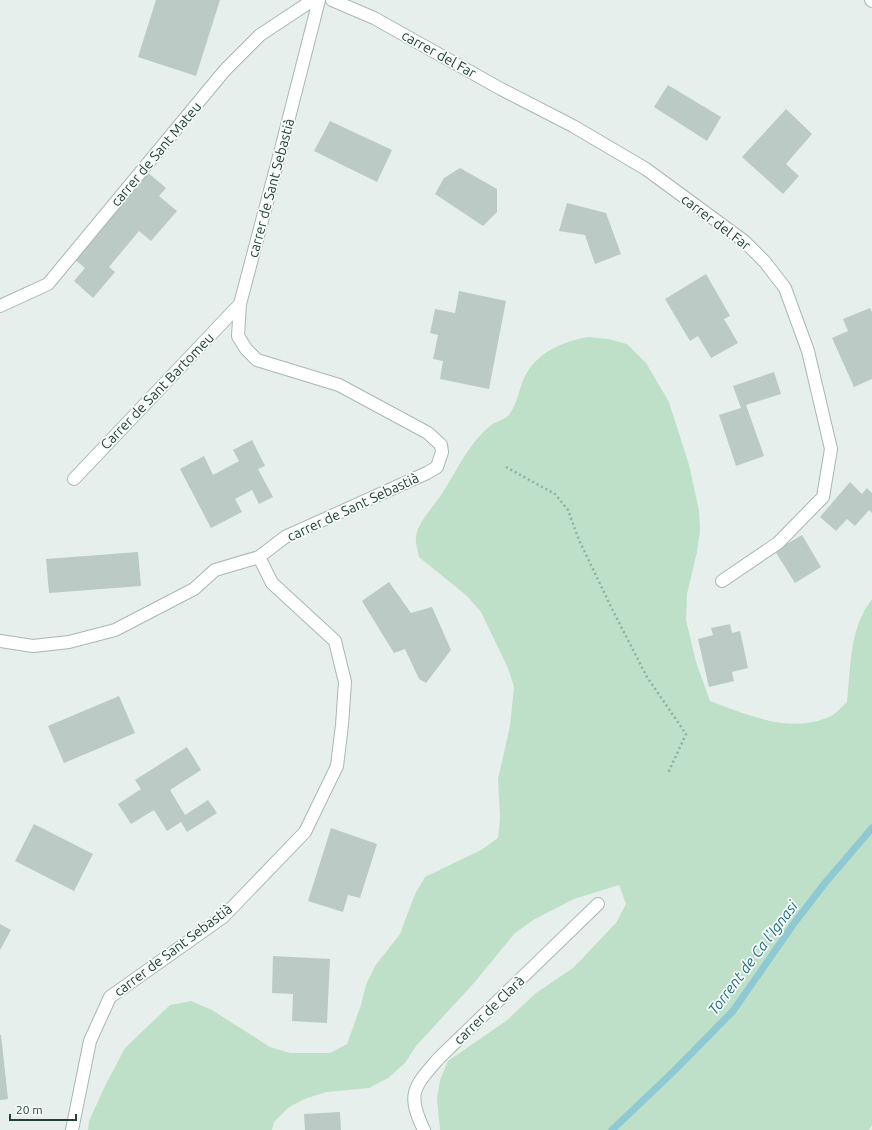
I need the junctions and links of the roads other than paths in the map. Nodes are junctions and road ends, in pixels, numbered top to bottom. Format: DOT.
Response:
graph roads {
  1 [pos="313,0"];
  2 [pos="319,0"];
  3 [pos="332,0"];
  4 [pos="240,304"];
  5 [pos="0,306"];
  6 [pos="74,479"];
  7 [pos="258,557"];
  8 [pos="722,581"];
  9 [pos="0,641"];
  10 [pos="598,904"];
  11 [pos="72,1130"];
  12 [pos="424,1130"];
  1 -- 5 [label="street, carrer de Sant Mateu"];
  2 -- 4 [label="street, carrer de Sant Sebastià"];
  3 -- 8 [label="street, carrer del Far"];
  4 -- 6 [label="street, Carrer de Sant Bartomeu"];
  4 -- 7 [label="street, carrer de Sant Sebastià"];
  7 -- 9 [label="street"];
  7 -- 11 [label="street, carrer de Sant Sebastià"];
  10 -- 12 [label="street, carrer de Clarà"];
}
